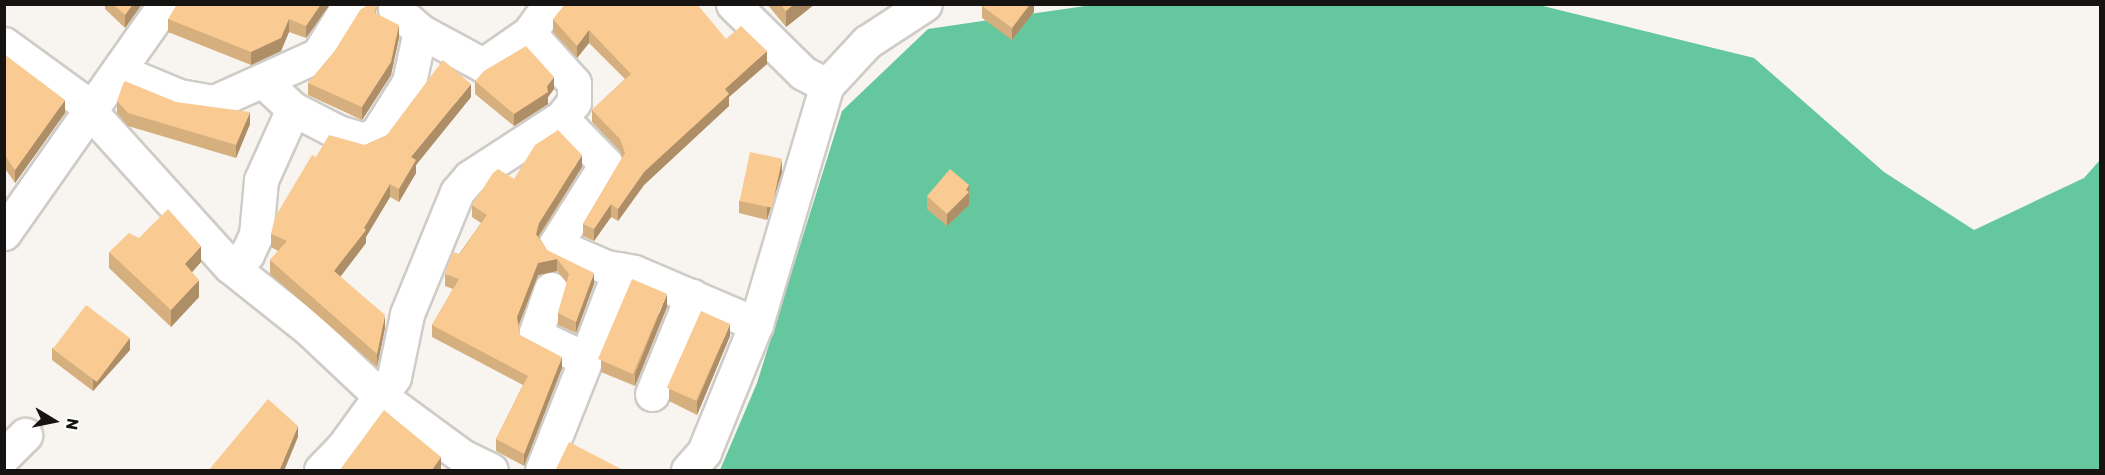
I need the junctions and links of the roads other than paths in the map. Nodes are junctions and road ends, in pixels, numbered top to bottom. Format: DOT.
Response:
graph roads {
  1 [pos="165,4"];
  2 [pos="357,4"];
  3 [pos="550,4"];
  4 [pos="733,4"];
  5 [pos="925,4"];
  6 [pos="396,7"];
  7 [pos="420,31"];
  8 [pos="529,33"];
  9 [pos="4,44"];
  10 [pos="119,72"];
  11 [pos="262,80"];
  12 [pos="827,85"];
  13 [pos="292,109"];
  14 [pos="92,112"];
  15 [pos="561,118"];
  16 [pos="4,233"];
  17 [pos="230,266"];
  18 [pos="620,269"];
  19 [pos="551,289"];
  20 [pos="692,296"];
  21 [pos="756,324"];
  22 [pos="586,359"];
  23 [pos="652,394"];
  24 [pos="379,395"];
  25 [pos="321,471"];
  26 [pos="491,471"];
  27 [pos="542,471"];
  28 [pos="688,471"];
  1 -- 10 [label="street"];
  2 -- 6 [label="street"];
  2 -- 11 [label="street"];
  3 -- 8 [label="street"];
  4 -- 12 [label="street"];
  5 -- 12 [label="street"];
  6 -- 7 [label="street"];
  7 -- 8 [label="street"];
  7 -- 13 [label="street"];
  8 -- 15 [label="street"];
  9 -- 14 [label="street"];
  10 -- 11 [label="street"];
  10 -- 14 [label="street"];
  11 -- 13 [label="street"];
  12 -- 21 [label="street"];
  13 -- 17 [label="street"];
  14 -- 16 [label="street"];
  14 -- 17 [label="street"];
  15 -- 18 [label="street"];
  15 -- 24 [label="street"];
  17 -- 24 [label="street"];
  18 -- 20 [label="street"];
  18 -- 22 [label="street"];
  19 -- 22 [label="street"];
  20 -- 21 [label="street"];
  20 -- 23 [label="street"];
  21 -- 28 [label="street"];
  22 -- 27 [label="street"];
  24 -- 25 [label="street"];
  24 -- 26 [label="street"];
}
